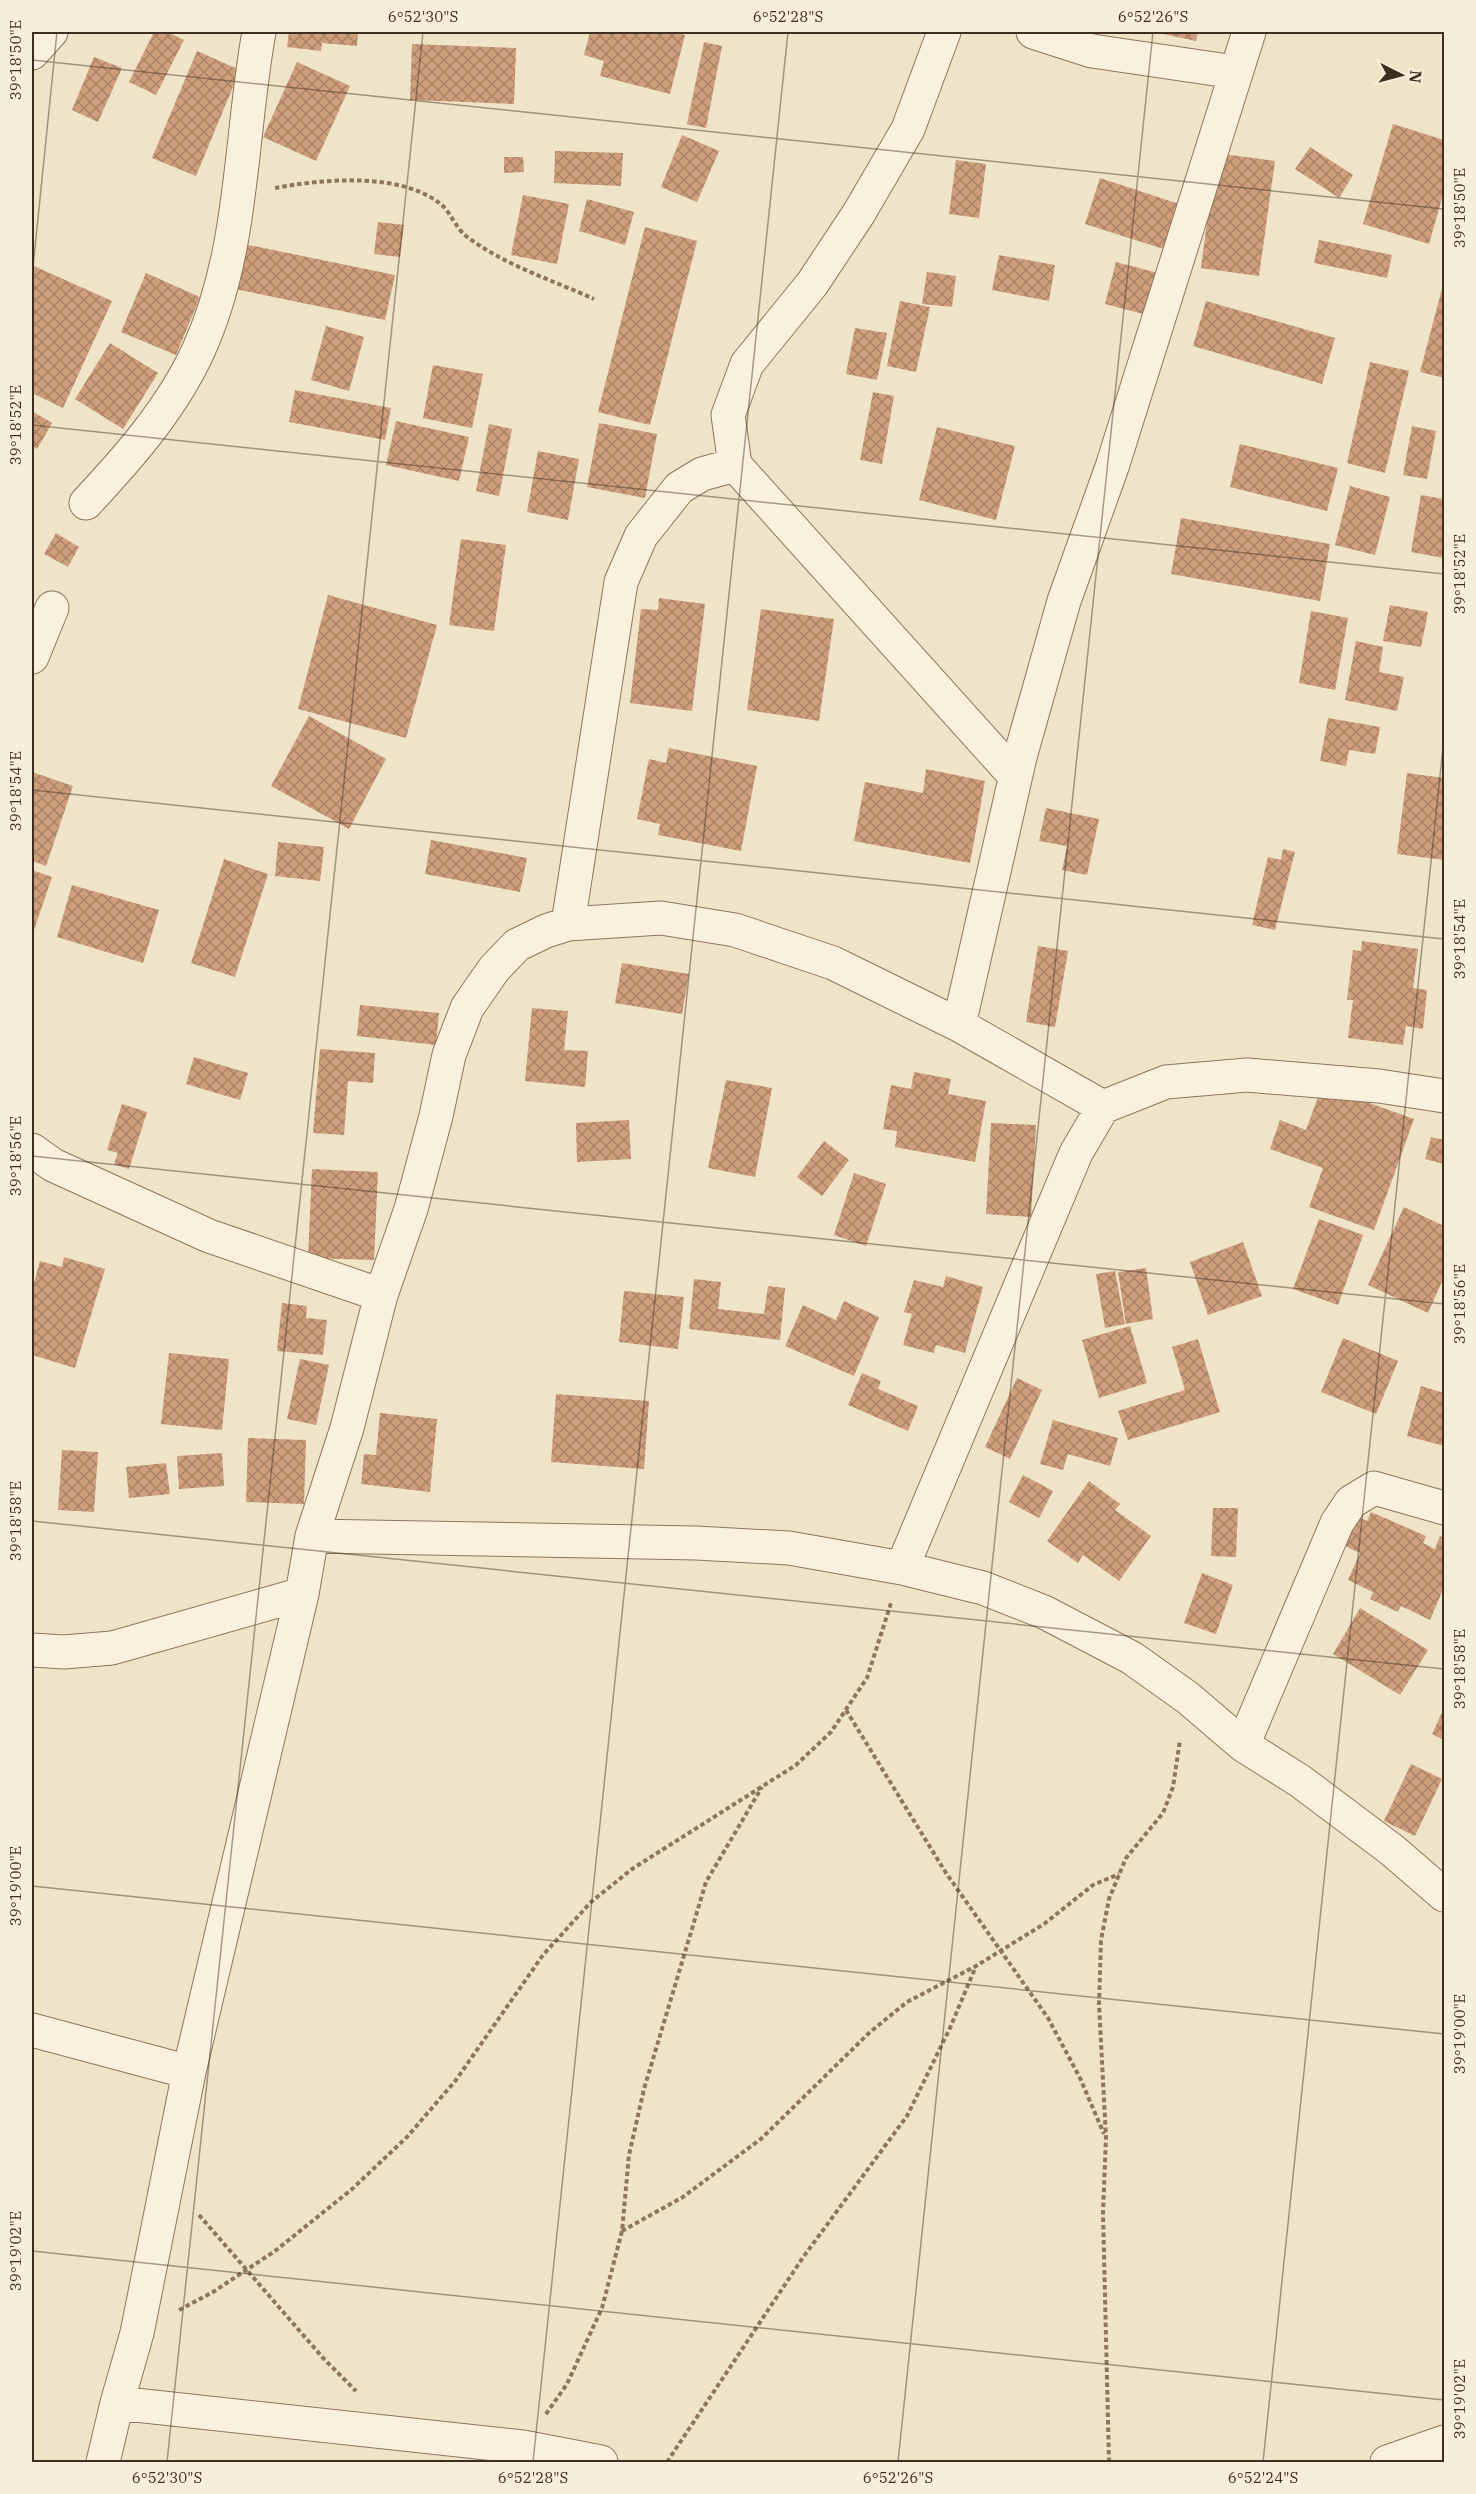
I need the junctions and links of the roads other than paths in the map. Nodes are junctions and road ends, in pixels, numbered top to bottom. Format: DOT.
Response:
graph roads {
  1 [pos="51,32"];
  2 [pos="259,32"];
  3 [pos="945,32"];
  4 [pos="1033,32"];
  5 [pos="1249,32"];
  6 [pos="32,53"];
  7 [pos="1235,72"];
  8 [pos="735,465"];
  9 [pos="86,503"];
  10 [pos="52,608"];
  11 [pos="32,657"];
  12 [pos="1015,776"];
  13 [pos="568,924"];
  14 [pos="959,1025"];
  15 [pos="1444,1096"];
  16 [pos="1103,1107"];
  17 [pos="32,1150"];
  18 [pos="381,1294"];
  19 [pos="1444,1508"];
  20 [pos="312,1536"];
  21 [pos="902,1568"];
  22 [pos="302,1594"];
  23 [pos="32,1650"];
  24 [pos="1243,1745"];
  25 [pos="1444,1895"];
  26 [pos="32,2030"];
  27 [pos="189,2072"];
  28 [pos="117,2403"];
  29 [pos="1444,2442"];
  30 [pos="103,2463"];
  31 [pos="601,2463"];
  32 [pos="1387,2463"];
  1 -- 6 [label="street"];
  2 -- 9 [label="street"];
  3 -- 8 [label="street"];
  4 -- 7 [label="street"];
  5 -- 7 [label="street"];
  7 -- 12 [label="street"];
  8 -- 12 [label="street"];
  8 -- 13 [label="street"];
  10 -- 11 [label="street"];
  12 -- 14 [label="street"];
  13 -- 14 [label="street"];
  13 -- 18 [label="street"];
  14 -- 16 [label="street"];
  15 -- 16 [label="street"];
  16 -- 21 [label="street"];
  17 -- 18 [label="street"];
  18 -- 20 [label="street"];
  19 -- 24 [label="street"];
  20 -- 21 [label="street"];
  20 -- 22 [label="street"];
  21 -- 24 [label="street"];
  22 -- 23 [label="street"];
  22 -- 27 [label="street"];
  24 -- 25 [label="street"];
  26 -- 27 [label="street"];
  27 -- 28 [label="street"];
  28 -- 30 [label="street"];
  28 -- 31 [label="street"];
  29 -- 32 [label="street"];
}
